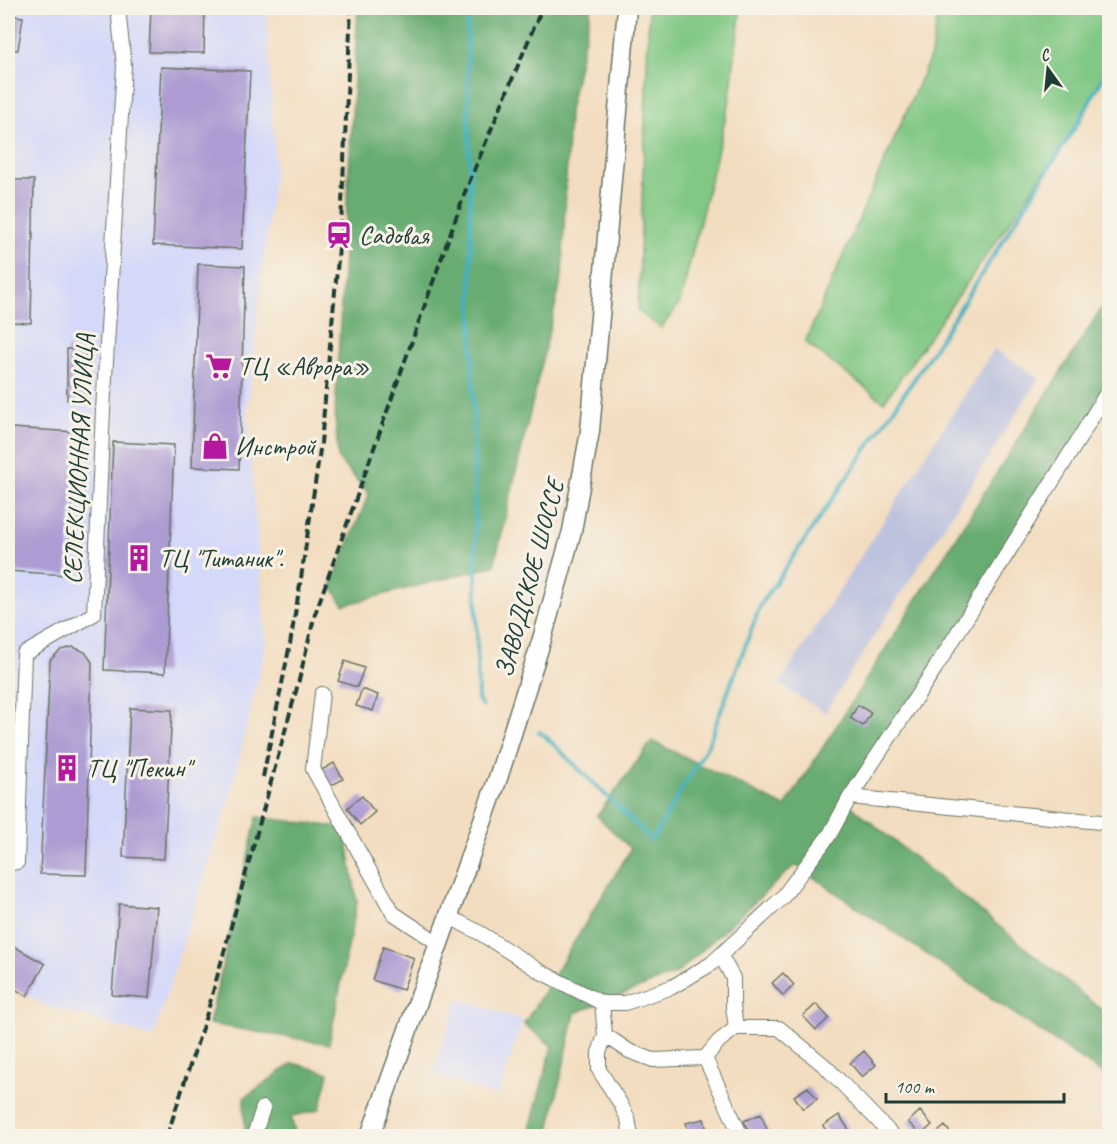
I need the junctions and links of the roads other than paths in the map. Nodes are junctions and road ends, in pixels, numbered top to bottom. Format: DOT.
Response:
graph roads {
  1 [pos="117,8"];
  2 [pos="627,8"];
  3 [pos="1110,387"];
  4 [pos="322,694"];
  5 [pos="850,797"];
  6 [pos="1110,823"];
  7 [pos="8,864"];
  8 [pos="448,916"];
  9 [pos="438,943"];
  10 [pos="721,956"];
  11 [pos="602,1003"];
  12 [pos="736,1028"];
  13 [pos="605,1035"];
  14 [pos="705,1058"];
  15 [pos="263,1108"];
  16 [pos="254,1137"];
  17 [pos="370,1137"];
  18 [pos="631,1137"];
  19 [pos="741,1137"];
  20 [pos="893,1137"];
  1 -- 7 [label="street, СЕЛЕКЦИОННАЯ УЛИЦА"];
  2 -- 8 [label="main road, ЗАВОДСКОЕ ШОССЕ"];
  3 -- 5 [label="street"];
  4 -- 9 [label="street"];
  5 -- 6 [label="street"];
  5 -- 10 [label="street"];
  8 -- 9 [label="main road, ЗАВОДСКОЕ ШОССЕ"];
  8 -- 11 [label="street"];
  9 -- 17 [label="main road, ЗАВОДСКОЕ ШОССЕ"];
  10 -- 11 [label="street"];
  10 -- 12 [label="street"];
  11 -- 13 [label="street"];
  12 -- 14 [label="street"];
  12 -- 20 [label="street"];
  13 -- 14 [label="street"];
  13 -- 18 [label="street"];
  14 -- 19 [label="street"];
  15 -- 16 [label="street"];
}
